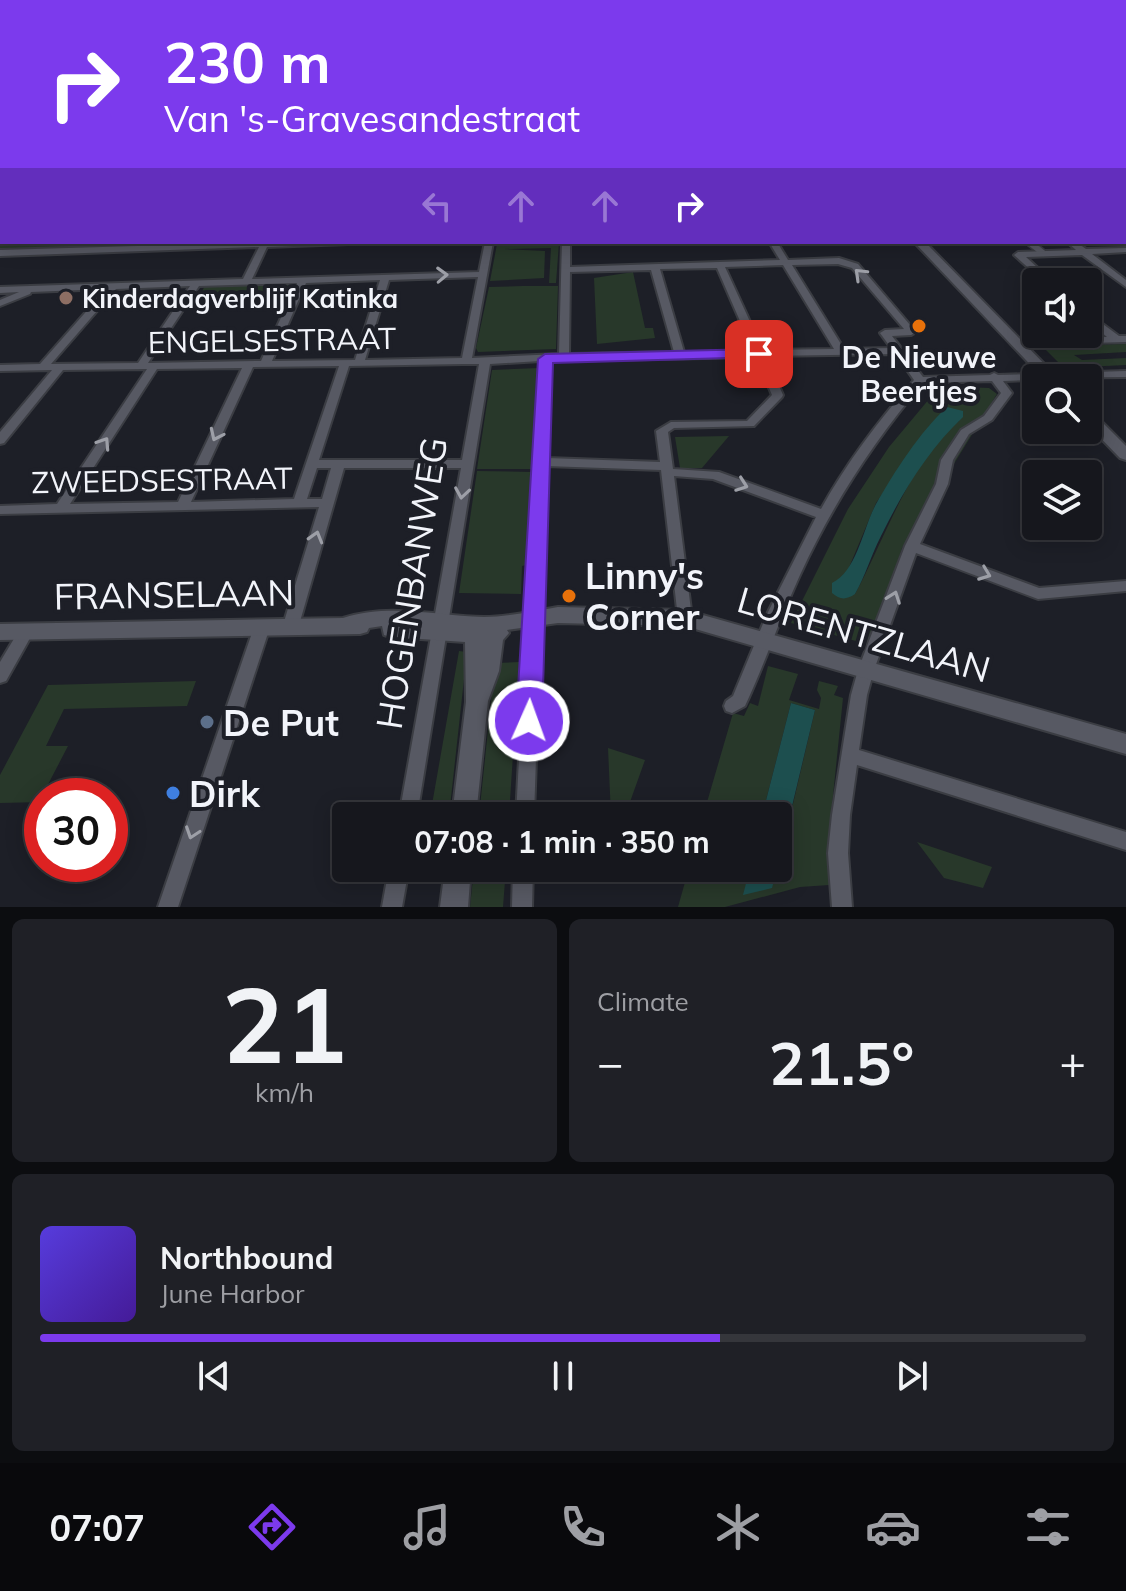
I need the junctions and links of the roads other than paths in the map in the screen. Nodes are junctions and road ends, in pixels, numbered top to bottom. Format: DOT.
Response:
graph roads {
  1 [pos="292,244"];
  2 [pos="489,244"];
  3 [pos="566,244"];
  4 [pos="774,244"];
  5 [pos="921,244"];
  6 [pos="1032,244"];
  7 [pos="1074,244"];
  8 [pos="264,245"];
  9 [pos="1126,250"];
  10 [pos="1083,251"];
  11 [pos="0,253"];
  12 [pos="1043,253"];
  13 [pos="785,263"];
  14 [pos="720,265"];
  15 [pos="655,267"];
  16 [pos="1033,268"];
  17 [pos="566,270"];
  18 [pos="483,274"];
  19 [pos="385,278"];
  20 [pos="303,280"];
  21 [pos="246,282"];
  22 [pos="196,284"];
  23 [pos="1126,284"];
  24 [pos="114,286"];
  25 [pos="36,289"];
  26 [pos="0,290"];
  27 [pos="0,303"];
  28 [pos="1102,326"];
  29 [pos="1121,339"];
  30 [pos="1015,342"];
  31 [pos="898,351"];
  32 [pos="841,352"];
  33 [pos="759,354"];
  34 [pos="680,355"];
  35 [pos="564,357"];
  36 [pos="545,359"];
  37 [pos="485,361"];
  38 [pos="359,362"];
  39 [pos="466,362"];
  40 [pos="345,363"];
  41 [pos="249,364"];
  42 [pos="265,364"];
  43 [pos="1037,364"];
  44 [pos="148,366"];
  45 [pos="43,367"];
  46 [pos="60,367"];
  47 [pos="0,368"];
  48 [pos="1126,374"];
  49 [pos="1102,375"];
  50 [pos="994,376"];
  51 [pos="1022,376"];
  52 [pos="920,380"];
  53 [pos="1102,430"];
  54 [pos="0,440"];
  55 [pos="1126,455"];
  56 [pos="542,462"];
  57 [pos="339,463"];
  58 [pos="313,464"];
  59 [pos="467,464"];
  60 [pos="666,469"];
  61 [pos="325,503"];
  62 [pos="299,504"];
  63 [pos="182,506"];
  64 [pos="61,508"];
  65 [pos="0,510"];
  66 [pos="821,514"];
  67 [pos="912,546"];
  68 [pos="1126,586"];
  69 [pos="685,618"];
  70 [pos="533,622"];
  71 [pos="291,625"];
  72 [pos="441,625"];
  73 [pos="262,627"];
  74 [pos="26,631"];
  75 [pos="0,632"];
  76 [pos="485,632"];
  77 [pos="763,640"];
  78 [pos="866,670"];
  79 [pos="0,676"];
  80 [pos="732,706"];
  81 [pos="1126,744"];
  82 [pos="849,755"];
  83 [pos="410,802"];
  84 [pos="466,802"];
  85 [pos="526,802"];
  86 [pos="1126,841"];
  87 [pos="396,882"];
  88 [pos="457,882"];
  89 [pos="523,882"];
  90 [pos="841,897"];
  91 [pos="170,903"];
  92 [pos="392,907"];
  93 [pos="454,907"];
  94 [pos="522,907"];
  1 -- 8 [label="street"];
  2 -- 18 [label="street"];
  3 -- 17 [label="street"];
  4 -- 13 [label="street"];
  5 -- 30 [label="street"];
  6 -- 12 [label="street"];
  7 -- 10 [label="street"];
  8 -- 11 [label="street"];
  8 -- 21 [label="street"];
  9 -- 10 [label="street"];
  10 -- 12 [label="street"];
  10 -- 23 [label="street"];
  12 -- 16 [label="street"];
  13 -- 14 [label="street"];
  31 -- 13 [label="street, one-way"];
  13 -- 32 [label="street"];
  14 -- 15 [label="street"];
  14 -- 33 [label="street"];
  15 -- 17 [label="street"];
  15 -- 34 [label="street"];
  17 -- 35 [label="street"];
  19 -- 18 [label="street, one-way"];
  18 -- 39 [label="street"];
  19 -- 20 [label="street"];
  19 -- 38 [label="street"];
  20 -- 21 [label="street"];
  20 -- 42 [label="street"];
  21 -- 22 [label="street"];
  22 -- 24 [label="street"];
  22 -- 44 [label="street"];
  24 -- 25 [label="street"];
  24 -- 45 [label="street"];
  25 -- 26 [label="street"];
  25 -- 27 [label="street"];
  28 -- 29 [label="street"];
  29 -- 30 [label="street"];
  30 -- 43 [label="street"];
  31 -- 32 [label="street, ENGELSESTRAAT"];
  31 -- 52 [label="street"];
  32 -- 33 [label="street, ENGELSESTRAAT"];
  33 -- 34 [label="street, ENGELSESTRAAT"];
  33 -- 60 [label="street"];
  34 -- 35 [label="street, ENGELSESTRAAT"];
  35 -- 36 [label="street, ENGELSESTRAAT"];
  36 -- 37 [label="street, ENGELSESTRAAT"];
  36 -- 56 [label="street"];
  37 -- 39 [label="street, ENGELSESTRAAT"];
  37 -- 59 [label="street, HOGENBANWEG"];
  38 -- 39 [label="street, ENGELSESTRAAT"];
  38 -- 40 [label="street, ENGELSESTRAAT"];
  40 -- 42 [label="street, ENGELSESTRAAT"];
  40 -- 58 [label="street"];
  41 -- 42 [label="street, ENGELSESTRAAT"];
  41 -- 44 [label="street, ENGELSESTRAAT"];
  41 -- 63 [label="street, one-way"];
  44 -- 46 [label="street, ENGELSESTRAAT"];
  64 -- 44 [label="street, one-way"];
  45 -- 46 [label="street, ENGELSESTRAAT"];
  45 -- 47 [label="street, ENGELSESTRAAT"];
  46 -- 54 [label="street"];
  48 -- 49 [label="street"];
  50 -- 51 [label="street"];
  50 -- 52 [label="street"];
  50 -- 67 [label="street"];
  52 -- 66 [label="street"];
  53 -- 55 [label="street"];
  56 -- 60 [label="street"];
  56 -- 70 [label="street"];
  57 -- 58 [label="street, ZWEEDSESTRAAT"];
  57 -- 59 [label="street, ZWEEDSESTRAAT"];
  57 -- 61 [label="street"];
  58 -- 62 [label="street"];
  59 -- 72 [label="street, HOGENBANWEG, one-way"];
  60 -- 66 [label="street, one-way"];
  60 -- 69 [label="street"];
  61 -- 62 [label="street, ZWEEDSESTRAAT"];
  71 -- 61 [label="street, one-way"];
  62 -- 63 [label="street, ZWEEDSESTRAAT"];
  63 -- 64 [label="street, ZWEEDSESTRAAT"];
  64 -- 65 [label="street, ZWEEDSESTRAAT"];
  66 -- 77 [label="street"];
  67 -- 68 [label="street, one-way"];
  78 -- 67 [label="street, one-way"];
  69 -- 70 [label="street, LORENTZLAAN"];
  69 -- 77 [label="street, LORENTZLAAN"];
  70 -- 76 [label="street, LORENTZLAAN"];
  70 -- 85 [label="street"];
  71 -- 72 [label="street, FRANSELAAN"];
  71 -- 73 [label="street, FRANSELAAN"];
  72 -- 76 [label="street, FRANSELAAN"];
  72 -- 83 [label="street, HOGENBANWEG"];
  73 -- 74 [label="street, FRANSELAAN"];
  73 -- 91 [label="street, one-way"];
  74 -- 75 [label="street, FRANSELAAN"];
  74 -- 79 [label="street"];
  76 -- 84 [label="street"];
  77 -- 78 [label="street, LORENTZLAAN"];
  77 -- 80 [label="street"];
  78 -- 81 [label="street, LORENTZLAAN"];
  78 -- 82 [label="street"];
  82 -- 86 [label="street"];
  82 -- 90 [label="street"];
  87 -- 92 [label="street"];
  88 -- 93 [label="street"];
  89 -- 94 [label="street"];
}
